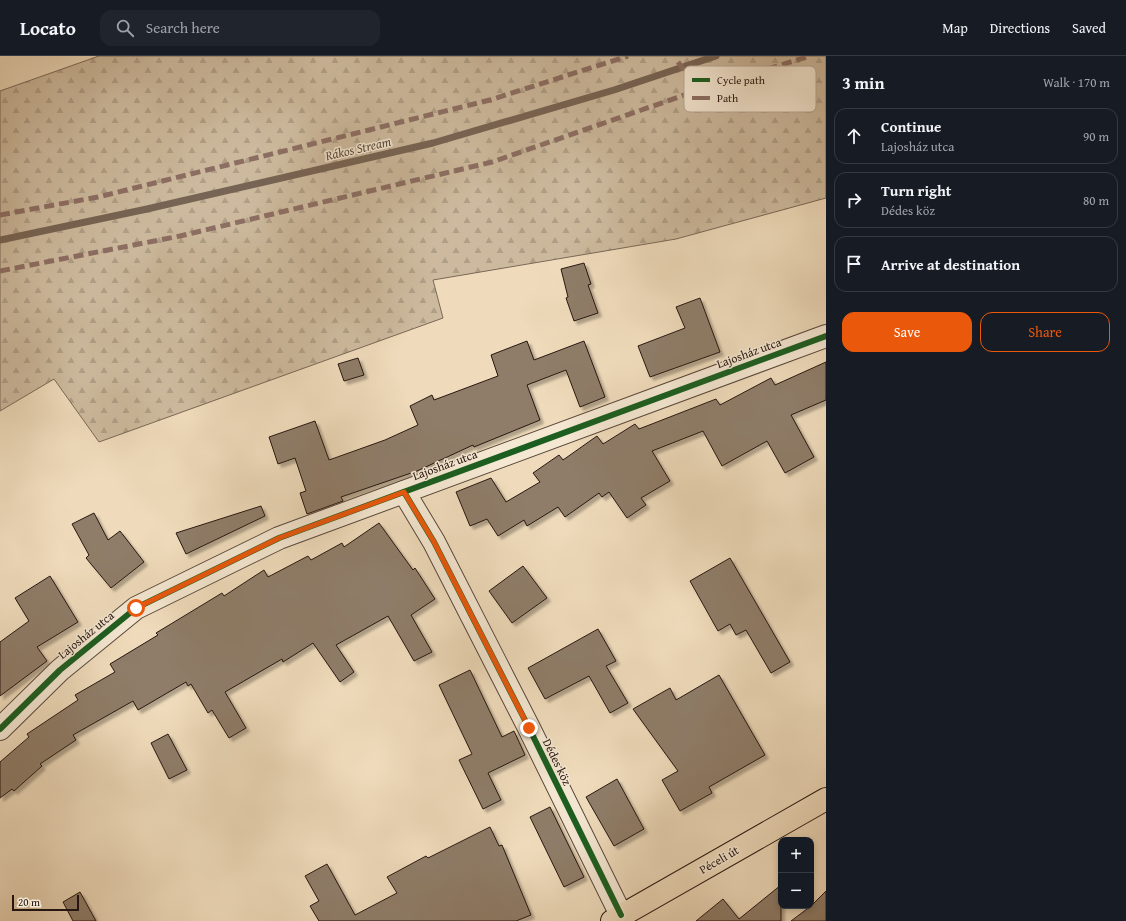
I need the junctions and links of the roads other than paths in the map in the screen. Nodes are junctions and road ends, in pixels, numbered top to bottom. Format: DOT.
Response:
graph roads {
  1 [pos="826,336"];
  2 [pos="404,492"];
  3 [pos="0,729"];
  4 [pos="826,798"];
  5 [pos="616,918"];
  1 -- 2 [label="street, Lajosház utca"];
  2 -- 3 [label="street, Lajosház utca"];
  2 -- 5 [label="street, Dédes köz"];
  4 -- 5 [label="main road, Péceli út"];
}
